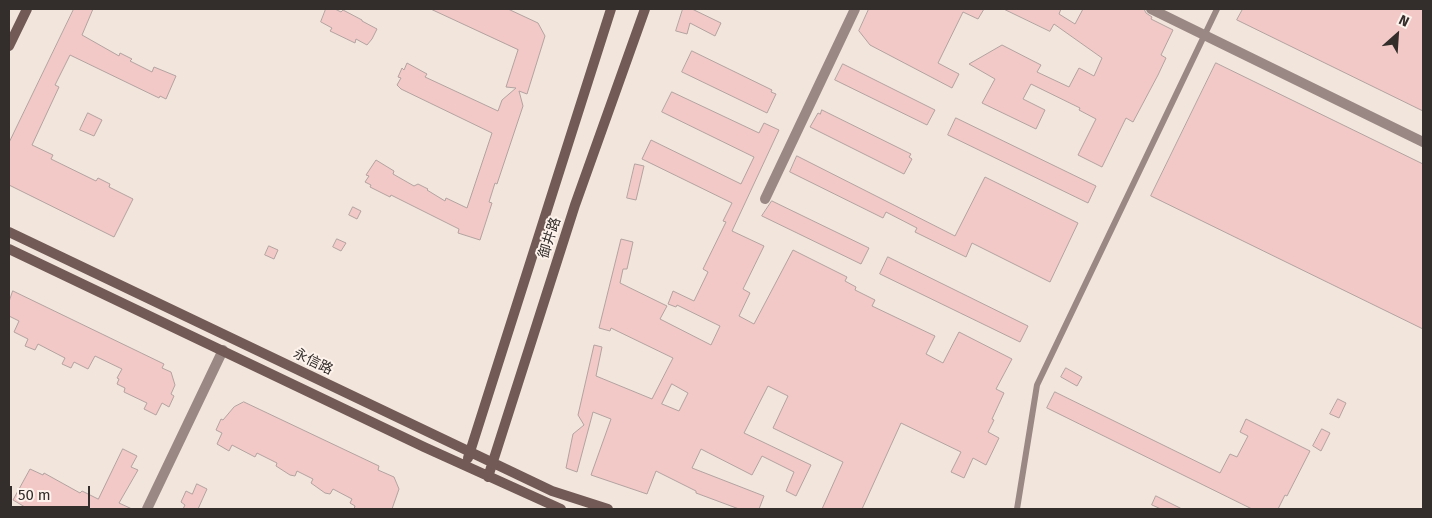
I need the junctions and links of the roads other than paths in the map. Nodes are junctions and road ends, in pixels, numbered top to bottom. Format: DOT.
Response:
graph roads {
  1 [pos="27,9"];
  2 [pos="611,9"];
  3 [pos="645,9"];
  4 [pos="854,9"];
  5 [pos="1151,9"];
  6 [pos="1217,9"];
  7 [pos="1204,35"];
  8 [pos="9,46"];
  9 [pos="1423,142"];
  10 [pos="765,199"];
  11 [pos="9,232"];
  12 [pos="9,249"];
  13 [pos="223,350"];
  14 [pos="470,452"];
  15 [pos="492,463"];
  16 [pos="466,467"];
  17 [pos="488,477"];
  18 [pos="147,509"];
  19 [pos="560,509"];
  20 [pos="608,509"];
  21 [pos="1017,509"];
  1 -- 8 [label="street"];
  2 -- 14 [label="street, 御井路"];
  3 -- 15 [label="street, 御井路"];
  4 -- 10 [label="street"];
  5 -- 7 [label="street"];
  6 -- 7 [label="lane"];
  7 -- 9 [label="street"];
  7 -- 21 [label="lane"];
  11 -- 14 [label="street, 永信路"];
  12 -- 13 [label="street, 永信路"];
  13 -- 16 [label="street, 永信路"];
  13 -- 18 [label="street"];
  14 -- 15 [label="street, 永信路"];
  14 -- 16 [label="street, 御井路"];
  15 -- 17 [label="street, 御井路"];
  15 -- 20 [label="street, 永信路"];
  16 -- 17 [label="street, 永信路"];
  17 -- 19 [label="street, 永信路"];
}
